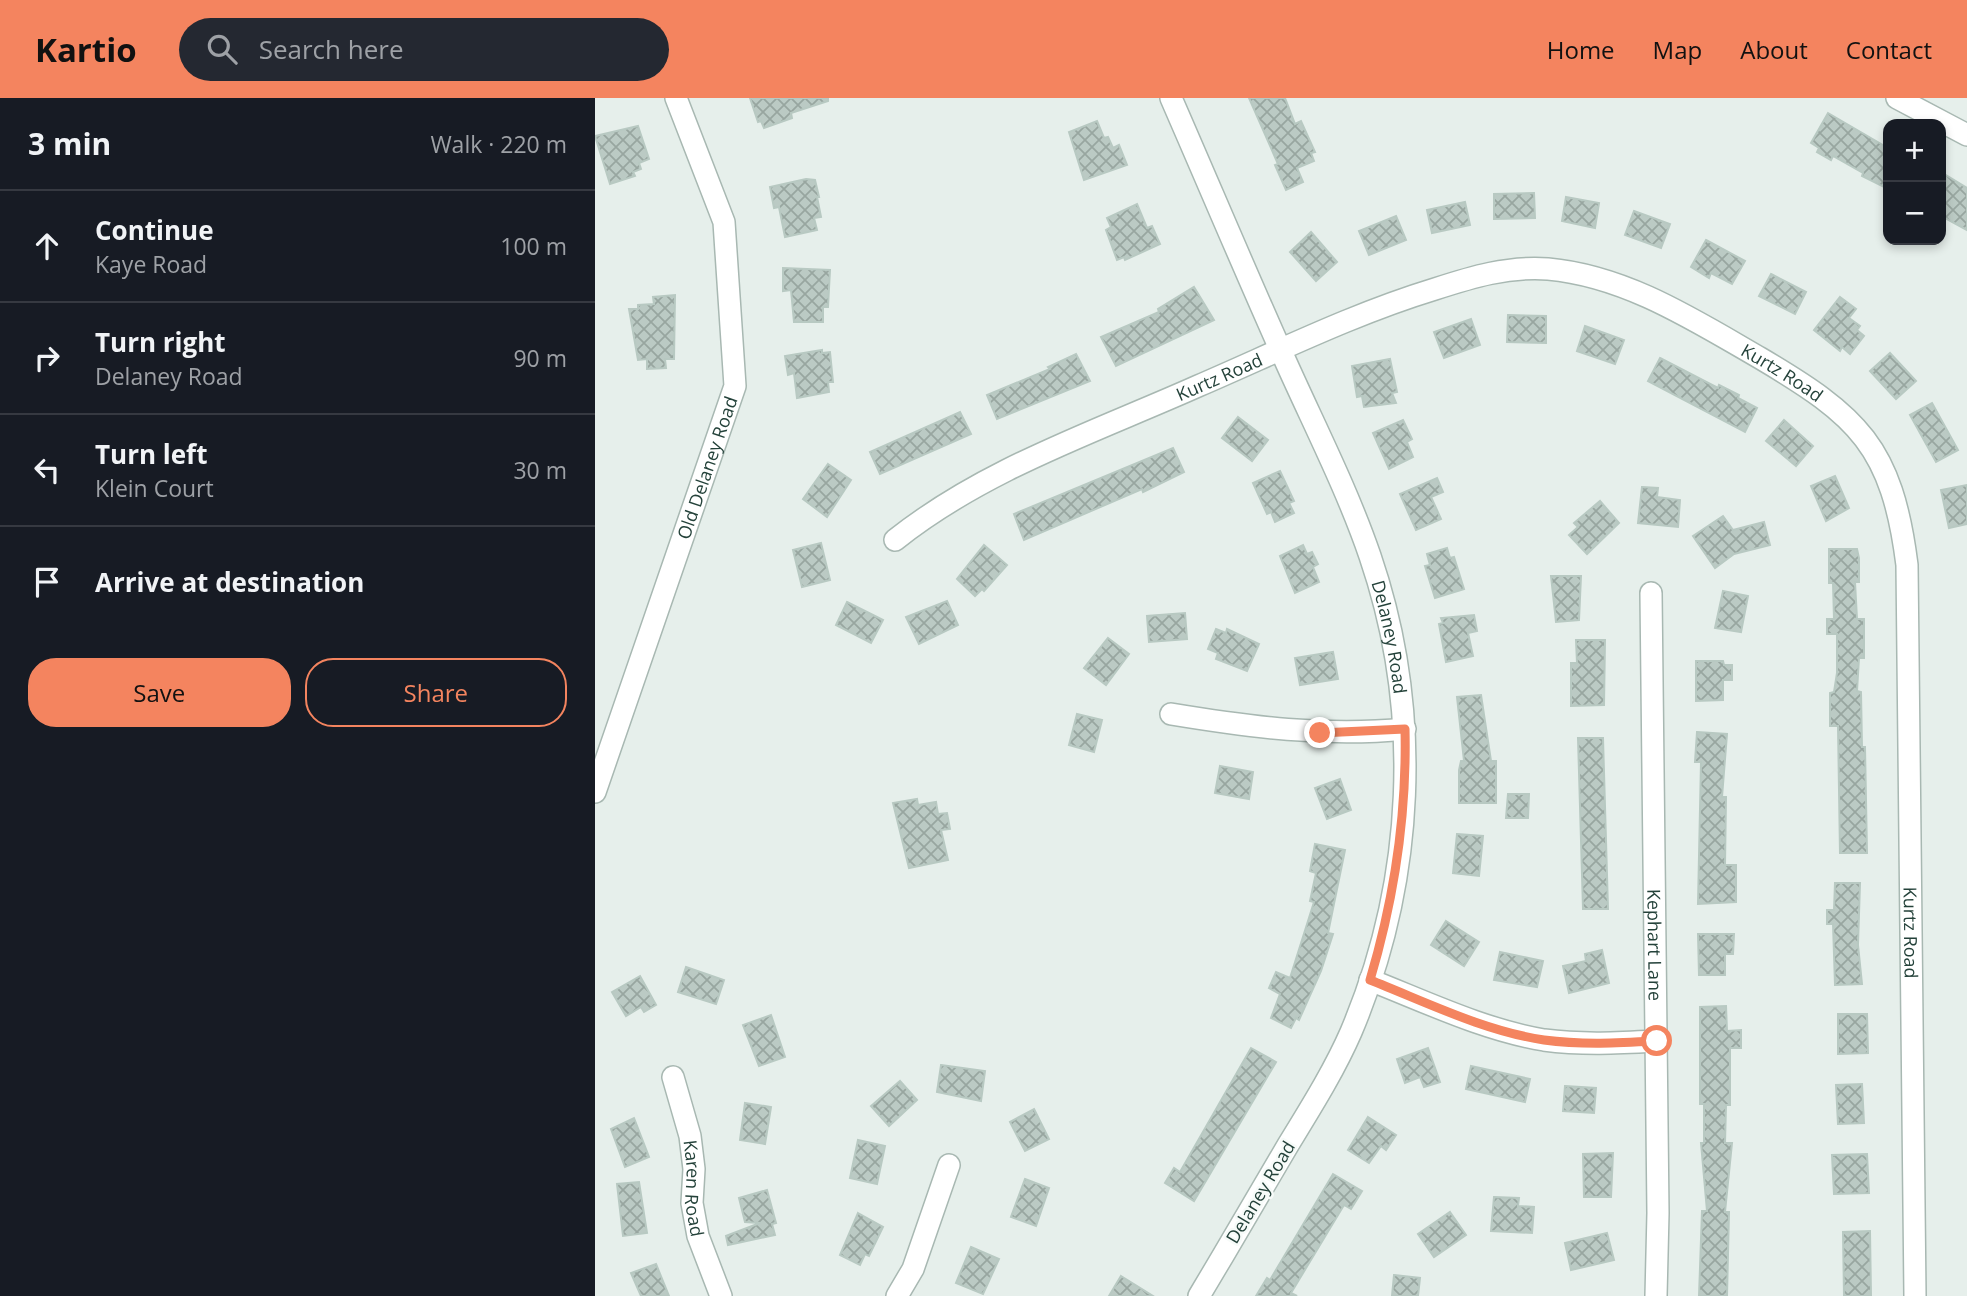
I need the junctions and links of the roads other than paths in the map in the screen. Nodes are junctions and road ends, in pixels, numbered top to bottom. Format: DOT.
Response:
graph roads {
  1 [pos="676,98"];
  2 [pos="1171,98"];
  3 [pos="1897,98"];
  4 [pos="1967,135"];
  5 [pos="1280,349"];
  6 [pos="895,540"];
  7 [pos="1651,593"];
  8 [pos="1171,714"];
  9 [pos="1405,729"];
  10 [pos="595,792"];
  11 [pos="1370,980"];
  12 [pos="1657,1041"];
  13 [pos="673,1077"];
  14 [pos="949,1165"];
  15 [pos="722,1296"];
  16 [pos="898,1296"];
  17 [pos="1199,1296"];
  18 [pos="1657,1296"];
  19 [pos="1915,1296"];
  1 -- 10 [label="street, Old Delaney Road"];
  2 -- 5 [label="street, Delaney Road"];
  3 -- 4 [label="street"];
  5 -- 6 [label="street, Kurtz Road"];
  5 -- 9 [label="street, Delaney Road"];
  5 -- 19 [label="street, Kurtz Road"];
  7 -- 12 [label="street, Kephart Lane"];
  8 -- 9 [label="street"];
  9 -- 11 [label="street, Delaney Road"];
  11 -- 12 [label="street"];
  11 -- 17 [label="street, Delaney Road"];
  12 -- 18 [label="street, Kephart Lane"];
  13 -- 15 [label="street, Karen Road"];
  14 -- 16 [label="street"];
}
